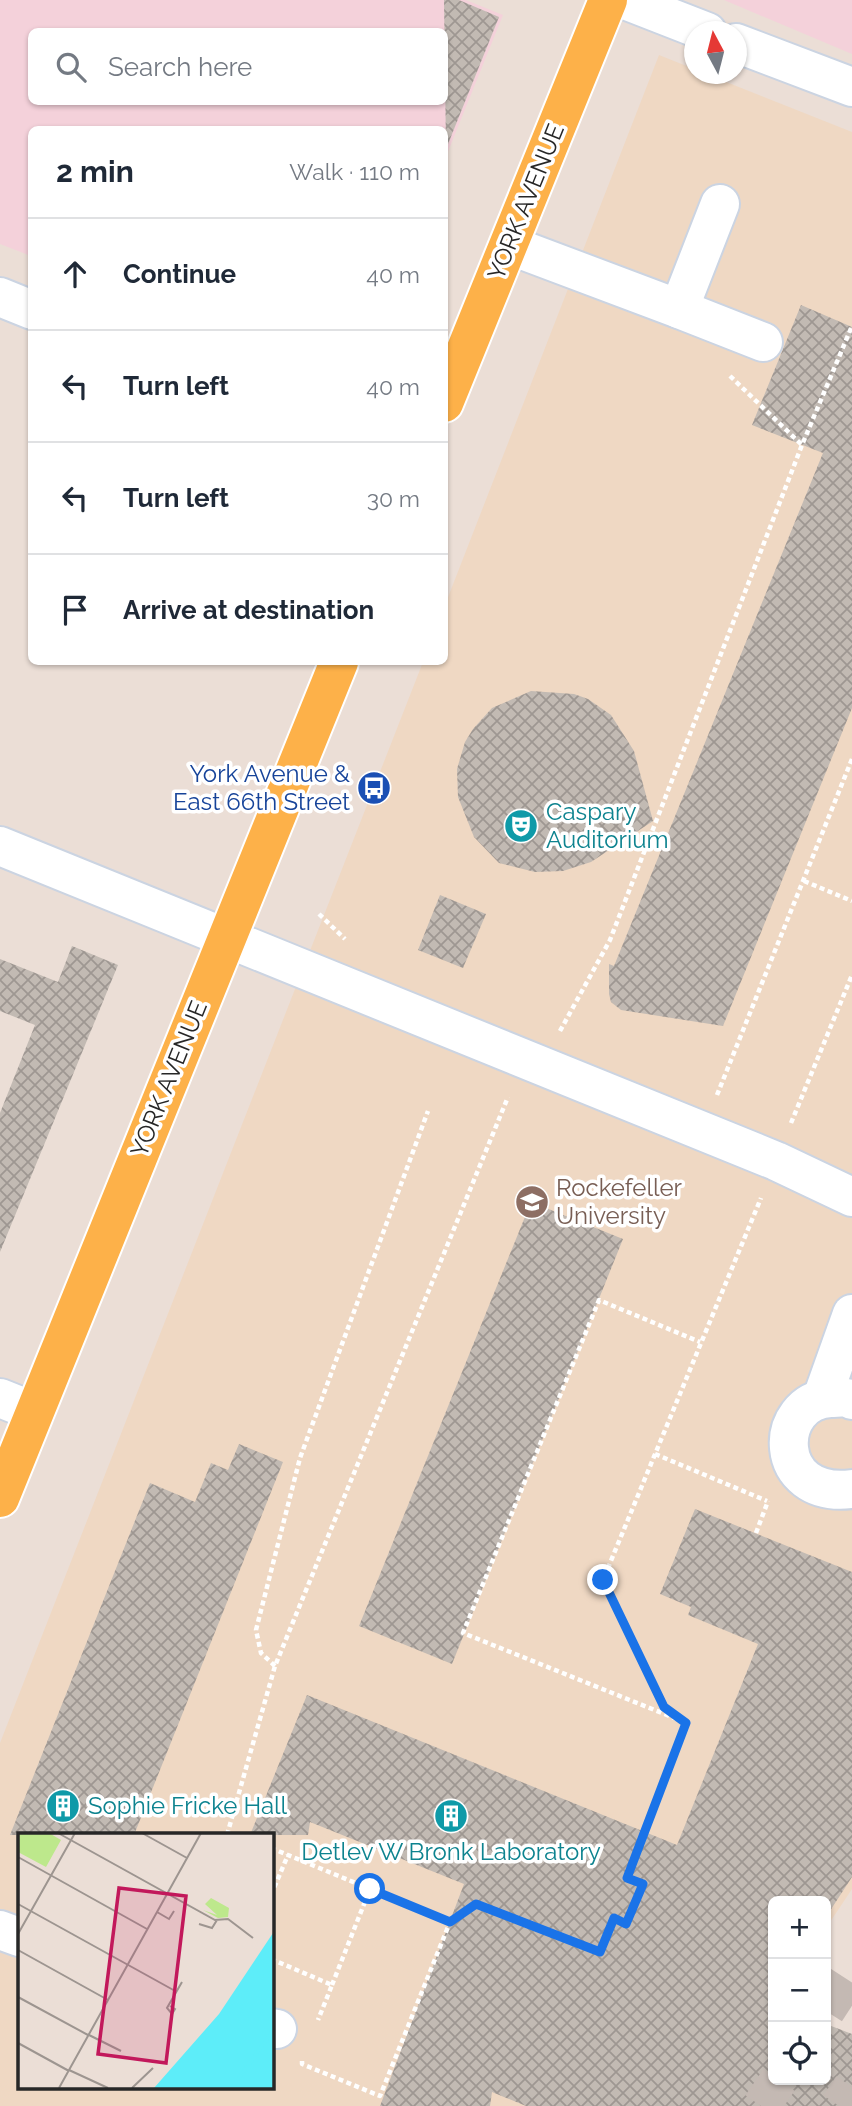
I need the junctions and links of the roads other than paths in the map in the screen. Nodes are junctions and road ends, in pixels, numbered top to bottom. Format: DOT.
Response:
graph roads {
  1 [pos="608,0"];
  2 [pos="625,0"];
  3 [pos="684,23"];
  4 [pos="747,47"];
  5 [pos="852,87"];
  6 [pos="720,204"];
  7 [pos="509,245"];
  8 [pos="0,297"];
  9 [pos="28,308"];
  10 [pos="679,309"];
  11 [pos="763,342"];
  12 [pos="448,393"];
  13 [pos="338,665"];
  14 [pos="0,846"];
  15 [pos="227,938"];
  16 [pos="852,1197"];
  17 [pos="852,1314"];
  18 [pos="837,1399"];
  19 [pos="17,1405"];
  20 [pos="852,1489"];
  21 [pos="0,1498"];
  22 [pos="0,1930"];
  23 [pos="18,1937"];
  1 -- 7 [label="main road, YORK AVENUE"];
  2 -- 3 [label="street"];
  4 -- 5 [label="street"];
  6 -- 10 [label="street"];
  7 -- 10 [label="street"];
  7 -- 12 [label="main road, YORK AVENUE"];
  8 -- 9 [label="street"];
  10 -- 11 [label="street"];
  13 -- 15 [label="main road, YORK AVENUE"];
  14 -- 15 [label="street"];
  15 -- 16 [label="street"];
  15 -- 19 [label="main road, YORK AVENUE"];
  17 -- 18 [label="street"];
  18 -- 20 [label="street"];
  19 -- 21 [label="main road, YORK AVENUE"];
  22 -- 23 [label="street"];
}
